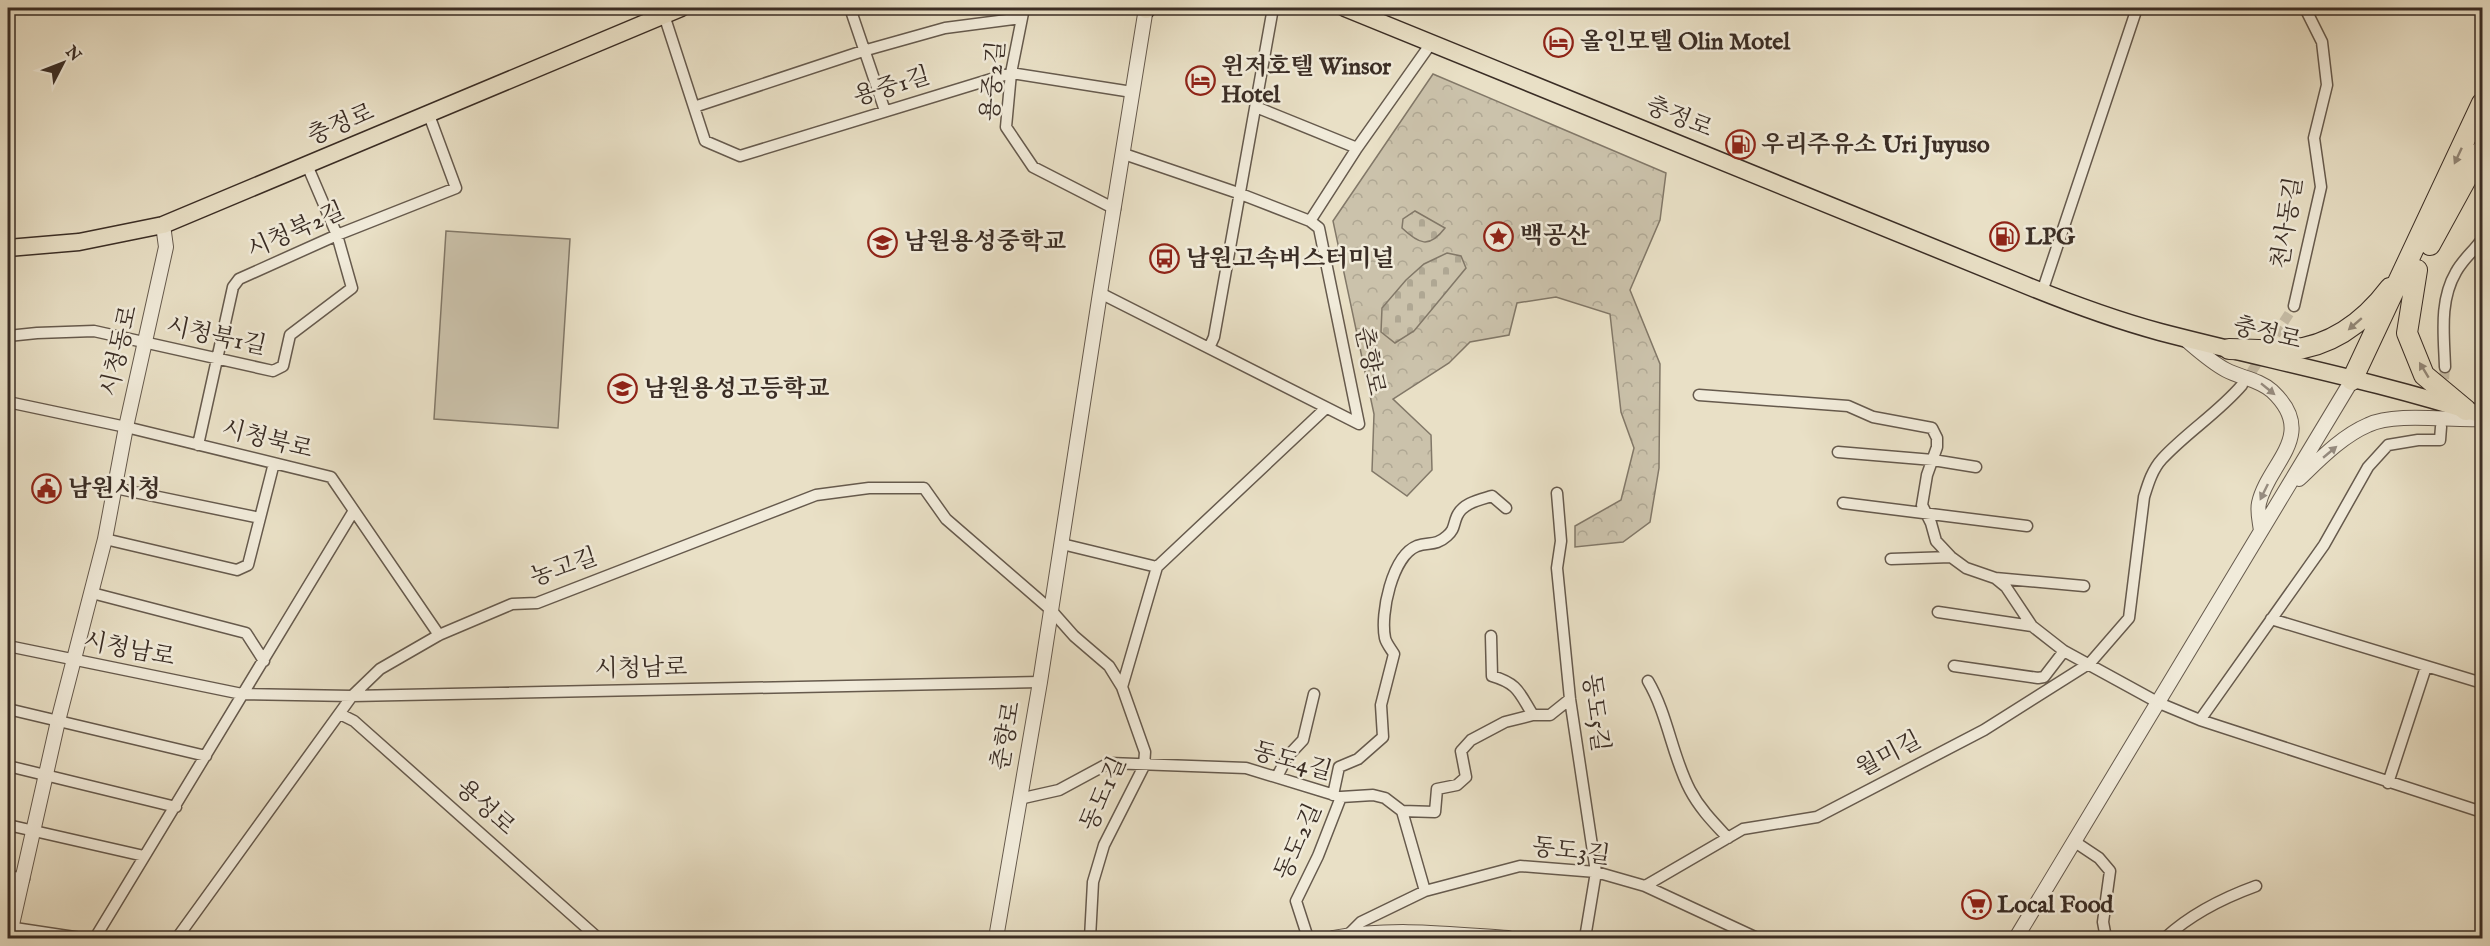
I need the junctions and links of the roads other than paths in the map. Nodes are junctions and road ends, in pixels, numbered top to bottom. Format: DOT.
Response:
graph roads {
  1 [pos="681,8"];
  2 [pos="850,8"];
  3 [pos="1146,8"];
  4 [pos="1273,8"];
  5 [pos="1345,8"];
  6 [pos="2137,8"];
  7 [pos="2306,8"];
  8 [pos="1023,13"];
  9 [pos="664,15"];
  10 [pos="1432,42"];
  11 [pos="863,51"];
  12 [pos="1011,73"];
  13 [pos="1132,92"];
  14 [pos="2482,103"];
  15 [pos="694,107"];
  16 [pos="1256,108"];
  17 [pos="885,111"];
  18 [pos="429,115"];
  19 [pos="1357,148"];
  20 [pos="2482,150"];
  21 [pos="1124,154"];
  22 [pos="308,165"];
  23 [pos="1238,193"];
  24 [pos="1115,209"];
  25 [pos="1310,221"];
  26 [pos="164,225"];
  27 [pos="337,235"];
  28 [pos="2482,239"];
  29 [pos="8,248"];
  30 [pos="2412,267"];
  31 [pos="1100,292"];
  32 [pos="2042,292"];
  33 [pos="2294,306"];
  34 [pos="8,336"];
  35 [pos="2183,338"];
  36 [pos="144,343"];
  37 [pos="1209,348"];
  38 [pos="2229,349"];
  39 [pos="218,358"];
  40 [pos="2445,367"];
  41 [pos="2352,380"];
  42 [pos="2242,385"];
  43 [pos="1699,395"];
  44 [pos="8,402"];
  45 [pos="1326,408"];
  46 [pos="2477,415"];
  47 [pos="2441,426"];
  48 [pos="126,427"];
  49 [pos="198,445"];
  50 [pos="1838,452"];
  51 [pos="1933,460"];
  52 [pos="274,463"];
  53 [pos="1976,467"];
  54 [pos="115,488"];
  55 [pos="2286,490"];
  56 [pos="1557,493"];
  57 [pos="1843,503"];
  58 [pos="1506,508"];
  59 [pos="353,512"];
  60 [pos="1926,513"];
  61 [pos="260,518"];
  62 [pos="2027,526"];
  63 [pos="2261,531"];
  64 [pos="105,538"];
  65 [pos="1062,544"];
  66 [pos="1950,557"];
  67 [pos="1891,559"];
  68 [pos="1157,567"];
  69 [pos="1995,578"];
  70 [pos="2085,586"];
  71 [pos="92,593"];
  72 [pos="1051,610"];
  73 [pos="1938,612"];
  74 [pos="2271,619"];
  75 [pos="2032,626"];
  76 [pos="439,635"];
  77 [pos="1491,636"];
  78 [pos="8,646"];
  79 [pos="2064,651"];
  80 [pos="74,661"];
  81 [pos="264,661"];
  82 [pos="2090,663"];
  83 [pos="1954,666"];
  84 [pos="2426,667"];
  85 [pos="1648,681"];
  86 [pos="1040,682"];
  87 [pos="2482,684"];
  88 [pos="1122,687"];
  89 [pos="242,694"];
  90 [pos="1314,694"];
  91 [pos="352,696"];
  92 [pos="1570,699"];
  93 [pos="2159,703"];
  94 [pos="8,709"];
  95 [pos="340,714"];
  96 [pos="1533,715"];
  97 [pos="2200,720"];
  98 [pos="58,721"];
  99 [pos="206,756"];
  100 [pos="8,766"];
  101 [pos="1144,766"];
  102 [pos="46,775"];
  103 [pos="1277,777"];
  104 [pos="2388,783"];
  105 [pos="1337,796"];
  106 [pos="1019,799"];
  107 [pos="176,807"];
  108 [pos="1402,811"];
  109 [pos="2482,812"];
  110 [pos="8,825"];
  111 [pos="34,831"];
  112 [pos="1728,838"];
  113 [pos="2075,842"];
  114 [pos="144,856"];
  115 [pos="1596,872"];
  116 [pos="8,876"];
  117 [pos="24,879"];
  118 [pos="1645,886"];
  119 [pos="2256,886"];
  120 [pos="1425,891"];
  121 [pos="9,931"];
  122 [pos="1419,935"];
  123 [pos="1340,937"];
  124 [pos="81,939"];
  125 [pos="95,939"];
  126 [pos="177,939"];
  127 [pos="598,939"];
  128 [pos="996,939"];
  129 [pos="1090,939"];
  130 [pos="1308,939"];
  131 [pos="1508,939"];
  132 [pos="1585,939"];
  133 [pos="1757,939"];
  134 [pos="2016,939"];
  135 [pos="2106,939"];
  136 [pos="2165,939"];
  1 -- 9 [label="main road, 충정로"];
  2 -- 11 [label="street"];
  3 -- 13 [label="street, 춘향로"];
  4 -- 16 [label="street"];
  5 -- 10 [label="main road, 충정로"];
  6 -- 32 [label="street"];
  7 -- 33 [label="street, 천사동길"];
  8 -- 11 [label="street, 용중1길"];
  8 -- 12 [label="street, 용중2길"];
  9 -- 15 [label="street, 용중1길"];
  9 -- 18 [label="main road, 충정로"];
  10 -- 19 [label="street"];
  10 -- 32 [label="main road, 충정로"];
  11 -- 15 [label="street, 용중1길"];
  11 -- 17 [label="street"];
  12 -- 13 [label="street, 용중1길"];
  12 -- 17 [label="street, 용중1길"];
  12 -- 24 [label="street, 용중2길"];
  13 -- 21 [label="street, 춘향로"];
  14 -- 30 [label="highway, one-way"];
  15 -- 17 [label="street, 용중1길"];
  16 -- 19 [label="street"];
  16 -- 23 [label="street"];
  18 -- 22 [label="main road, 충정로"];
  18 -- 27 [label="street, 시청북2길"];
  19 -- 25 [label="street"];
  20 -- 30 [label="highway"];
  21 -- 23 [label="street"];
  21 -- 24 [label="street, 춘향로"];
  22 -- 26 [label="main road, 충정로"];
  22 -- 27 [label="street, 시청북1길"];
  23 -- 25 [label="street"];
  23 -- 37 [label="street"];
  24 -- 31 [label="street, 춘향로"];
  25 -- 45 [label="street, 춘향로"];
  26 -- 29 [label="main road, 충정로"];
  26 -- 36 [label="street, 시청동로"];
  27 -- 39 [label="street, 시청북2길"];
  27 -- 39 [label="street, 시청북1길"];
  28 -- 40 [label="street"];
  30 -- 38 [label="highway, one-way"];
  30 -- 41 [label="highway"];
  46 -- 30 [label="highway, one-way"];
  31 -- 37 [label="street, 춘향로"];
  31 -- 65 [label="street, 춘향로"];
  32 -- 35 [label="main road, 충정로"];
  34 -- 36 [label="street, 시청북1길"];
  35 -- 38 [label="main road, 충정로"];
  35 -- 63 [label="street, one-way"];
  36 -- 39 [label="street, 시청북1길"];
  36 -- 48 [label="street, 시청동로"];
  37 -- 45 [label="street, 춘향로"];
  38 -- 41 [label="main road, 충정로"];
  39 -- 49 [label="street, 시청북2길"];
  41 -- 46 [label="main road, 충정로"];
  41 -- 55 [label="street"];
  42 -- 82 [label="street, 월미길"];
  43 -- 51 [label="street"];
  44 -- 48 [label="street, 시청북로"];
  45 -- 68 [label="street"];
  55 -- 46 [label="street, one-way"];
  47 -- 74 [label="street"];
  48 -- 49 [label="street, 시청북로"];
  48 -- 54 [label="street, 시청동로"];
  49 -- 52 [label="street, 시청북로"];
  50 -- 51 [label="street"];
  51 -- 53 [label="street"];
  51 -- 60 [label="street"];
  52 -- 59 [label="street, 시청북로"];
  52 -- 61 [label="street"];
  54 -- 61 [label="street"];
  54 -- 64 [label="street, 시청동로"];
  55 -- 63 [label="street"];
  56 -- 92 [label="street, 동도5길"];
  57 -- 60 [label="street"];
  58 -- 105 [label="street, 동도2길"];
  59 -- 76 [label="street, 시청북로"];
  59 -- 81 [label="street"];
  60 -- 62 [label="street"];
  60 -- 66 [label="street"];
  61 -- 64 [label="street"];
  63 -- 93 [label="street"];
  64 -- 71 [label="street, 시청동로"];
  65 -- 68 [label="street"];
  65 -- 72 [label="street, 춘향로"];
  66 -- 67 [label="street"];
  66 -- 69 [label="street"];
  68 -- 88 [label="street"];
  69 -- 70 [label="street"];
  69 -- 75 [label="street"];
  71 -- 80 [label="street, 시청동로"];
  71 -- 81 [label="street"];
  72 -- 76 [label="street, 농고길"];
  72 -- 86 [label="street, 춘향로"];
  72 -- 88 [label="street, 동도1길"];
  73 -- 75 [label="street"];
  74 -- 84 [label="street"];
  74 -- 97 [label="street"];
  75 -- 79 [label="street"];
  76 -- 91 [label="street, 농고길"];
  77 -- 96 [label="street"];
  78 -- 80 [label="street, 시청남로"];
  79 -- 82 [label="street"];
  79 -- 83 [label="street"];
  80 -- 89 [label="street, 시청남로"];
  80 -- 98 [label="street, 시청동로"];
  81 -- 89 [label="street"];
  82 -- 93 [label="street"];
  82 -- 112 [label="street, 월미길"];
  84 -- 87 [label="street"];
  84 -- 104 [label="street"];
  85 -- 112 [label="street"];
  86 -- 91 [label="street, 시청남로"];
  86 -- 106 [label="street, 춘향로"];
  88 -- 101 [label="street, 동도1길"];
  89 -- 91 [label="street, 시청남로"];
  89 -- 99 [label="street"];
  90 -- 103 [label="street"];
  91 -- 95 [label="street, 농고길"];
  92 -- 96 [label="street"];
  92 -- 115 [label="street, 동도5길"];
  93 -- 97 [label="street"];
  93 -- 113 [label="street"];
  94 -- 98 [label="street"];
  95 -- 126 [label="street, 농고길"];
  95 -- 127 [label="street, 용성로"];
  96 -- 108 [label="street"];
  97 -- 104 [label="street"];
  98 -- 99 [label="street"];
  98 -- 102 [label="street, 시청동로"];
  99 -- 107 [label="street"];
  100 -- 102 [label="street"];
  101 -- 103 [label="street, 동도4길"];
  101 -- 106 [label="street, 동도4길"];
  101 -- 129 [label="street, 동도1길"];
  102 -- 107 [label="street"];
  102 -- 111 [label="street, 시청동로"];
  103 -- 105 [label="street, 동도4길"];
  104 -- 109 [label="street"];
  105 -- 108 [label="street, 동도4길"];
  105 -- 130 [label="street, 동도2길"];
  106 -- 128 [label="street, 춘향로"];
  107 -- 114 [label="street"];
  108 -- 120 [label="street"];
  110 -- 111 [label="street"];
  111 -- 114 [label="street"];
  111 -- 117 [label="street, 시청동로"];
  112 -- 118 [label="street, 월미길"];
  113 -- 134 [label="street"];
  113 -- 135 [label="street"];
  114 -- 125 [label="street"];
  115 -- 118 [label="street, 동도3길"];
  115 -- 120 [label="street, 동도3길"];
  115 -- 132 [label="street, 동도5길"];
  116 -- 117 [label="street"];
  117 -- 121 [label="street, 시청동로"];
  118 -- 133 [label="street, 동도3길"];
  119 -- 136 [label="street"];
  120 -- 123 [label="street, 동도3길"];
  121 -- 124 [label="street, 시청동로"];
  122 -- 123 [label="street"];
  122 -- 131 [label="street"];
}
